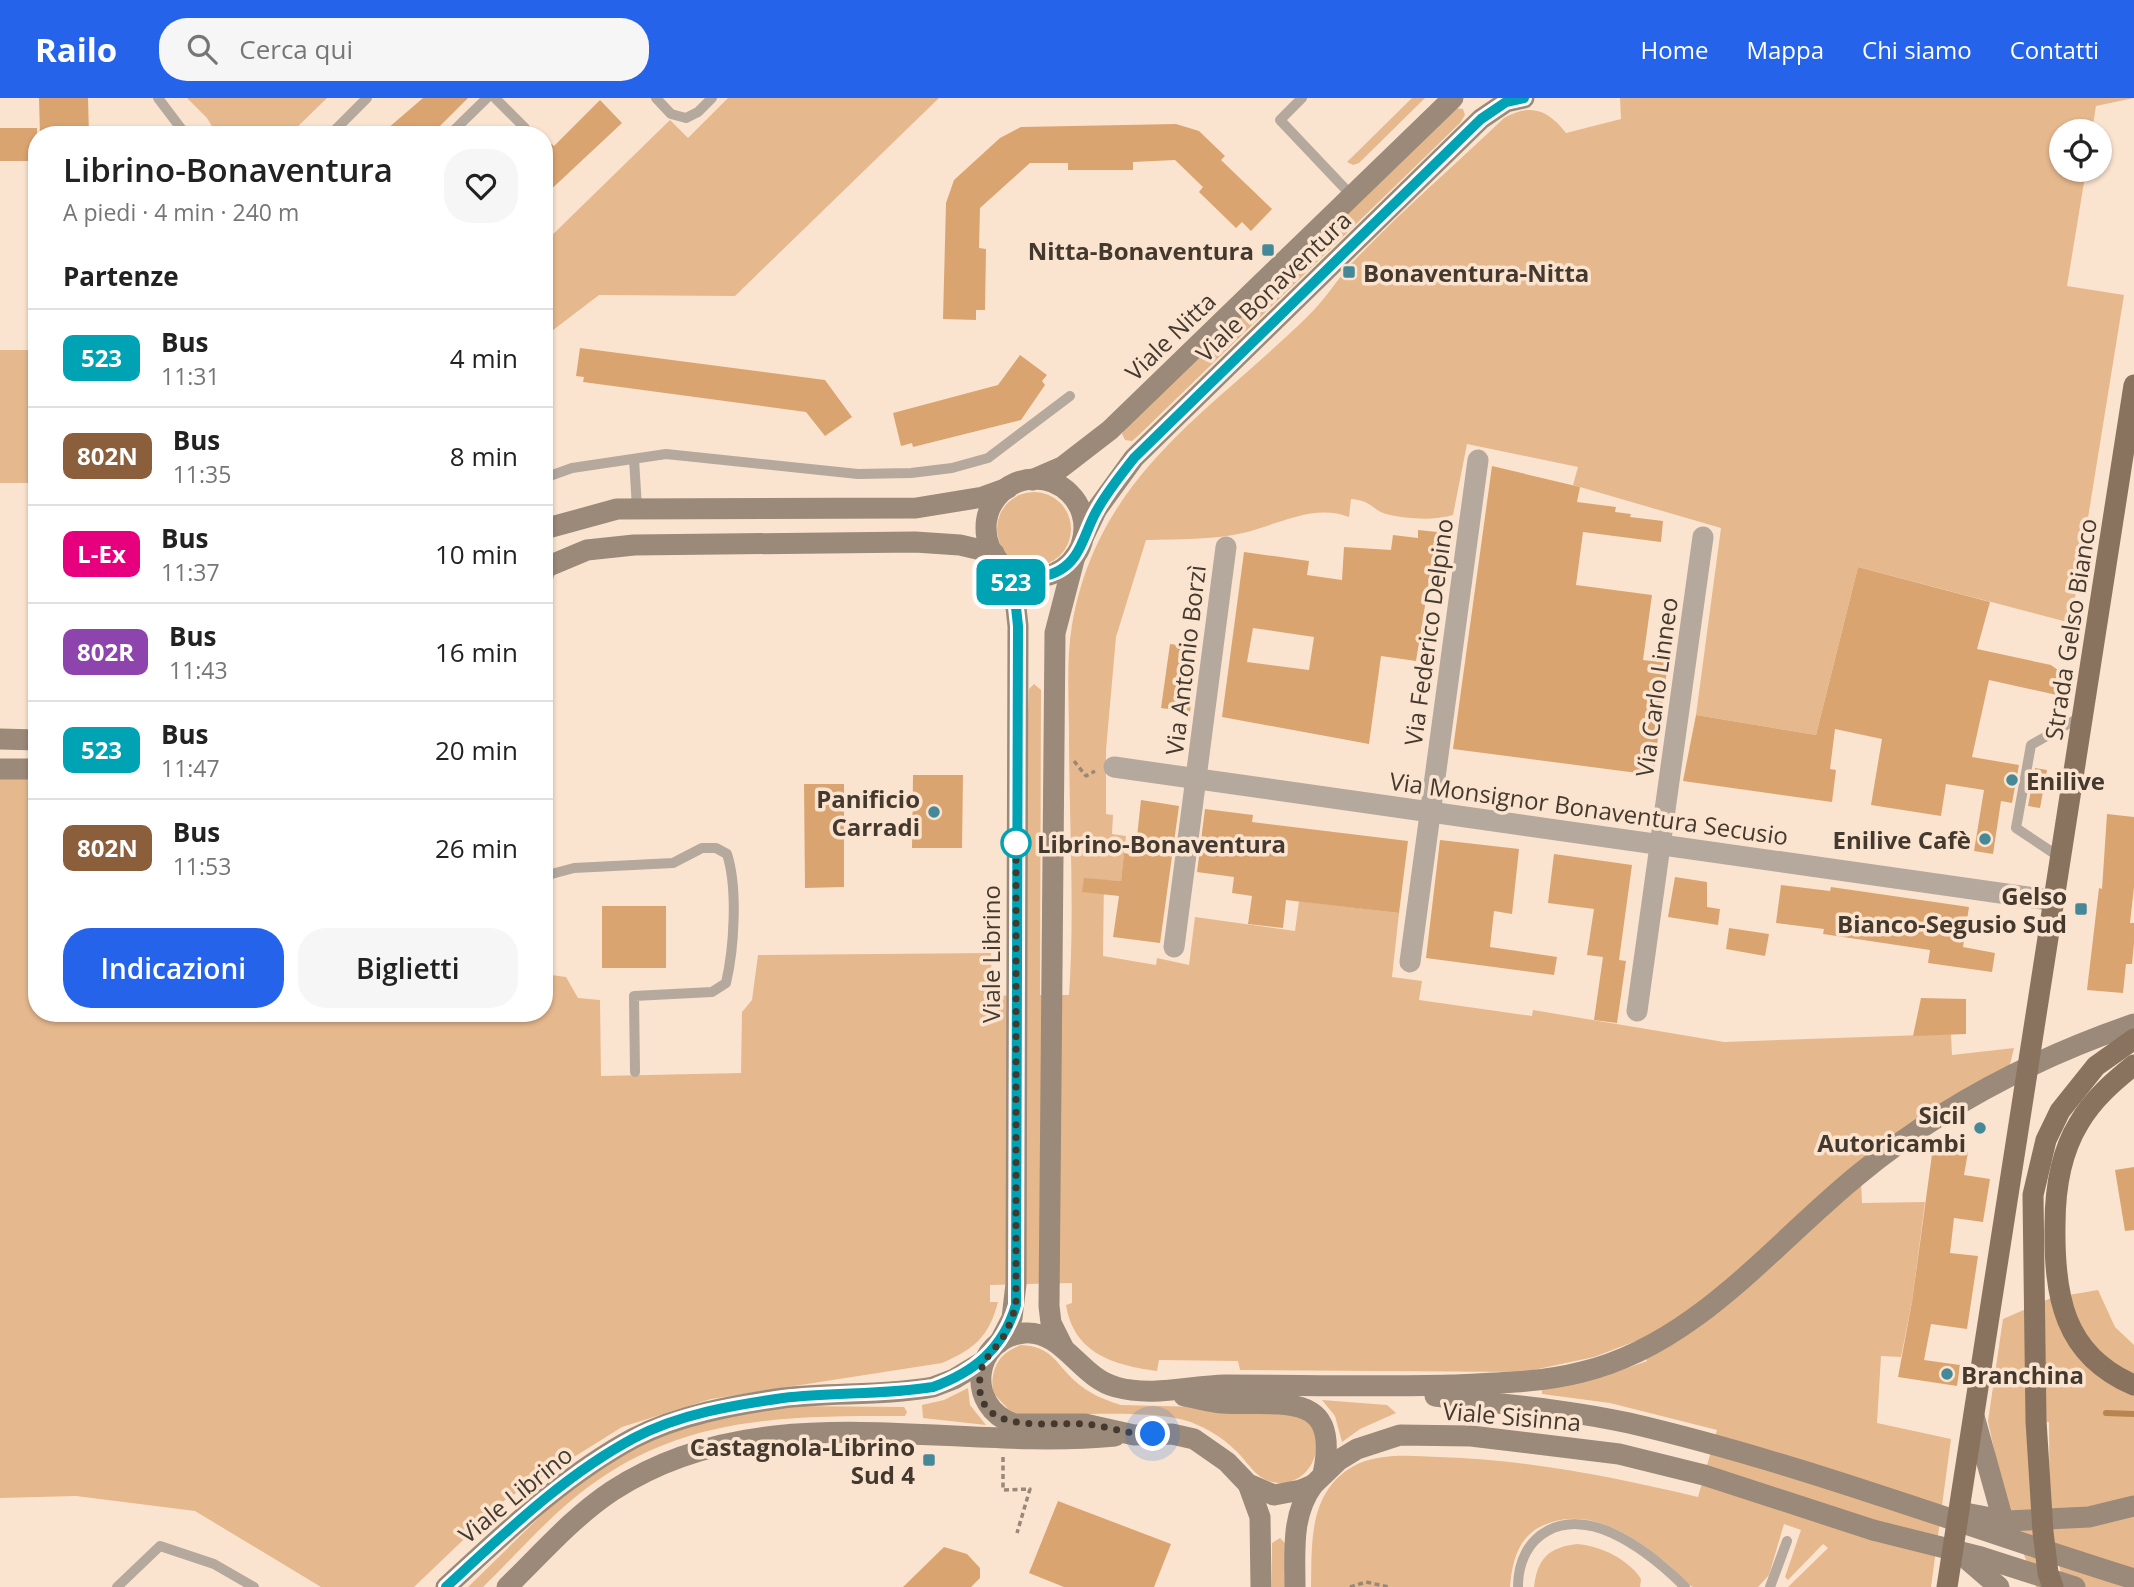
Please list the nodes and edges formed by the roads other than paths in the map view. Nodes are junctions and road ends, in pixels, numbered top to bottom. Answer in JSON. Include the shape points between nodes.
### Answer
{"nodes":[{"id":1,"x":158,"y":98,"type":"edge"},
{"id":2,"x":367,"y":98,"type":"edge"},
{"id":3,"x":487,"y":98,"type":"edge"},
{"id":4,"x":495,"y":98,"type":"edge"},
{"id":5,"x":656,"y":98,"type":"edge"},
{"id":6,"x":712,"y":98,"type":"edge"},
{"id":7,"x":1302,"y":98,"type":"edge"},
{"id":8,"x":1453,"y":98,"type":"edge"},
{"id":9,"x":1524,"y":98,"type":"edge"},
{"id":10,"x":179,"y":126,"type":"edge"},
{"id":11,"x":339,"y":126,"type":"edge"},
{"id":12,"x":458,"y":126,"type":"edge"},
{"id":13,"x":523,"y":126,"type":"edge"},
{"id":14,"x":1352,"y":196,"type":"junction"},
{"id":15,"x":2134,"y":385,"type":"edge"},
{"id":16,"x":1070,"y":396,"type":"dead end"},
{"id":17,"x":634,"y":458,"type":"junction"},
{"id":18,"x":1478,"y":460,"type":"dead end"},
{"id":19,"x":553,"y":475,"type":"edge"},
{"id":20,"x":1032,"y":480,"type":"junction"},
{"id":21,"x":1008,"y":488,"type":"junction"},
{"id":22,"x":637,"y":508,"type":"junction"},
{"id":23,"x":553,"y":526,"type":"edge"},
{"id":24,"x":1703,"y":537,"type":"dead end"},
{"id":25,"x":1079,"y":547,"type":"junction"},
{"id":26,"x":1226,"y":547,"type":"dead end"},
{"id":27,"x":998,"y":559,"type":"junction"},
{"id":28,"x":553,"y":564,"type":"edge"},
{"id":29,"x":2083,"y":715,"type":"junction"},
{"id":30,"x":0,"y":739,"type":"edge"},
{"id":31,"x":28,"y":740,"type":"edge"},
{"id":32,"x":1114,"y":767,"type":"dead end"},
{"id":33,"x":0,"y":769,"type":"edge"},
{"id":34,"x":28,"y":769,"type":"edge"},
{"id":35,"x":1197,"y":779,"type":"junction"},
{"id":36,"x":1429,"y":812,"type":"junction"},
{"id":37,"x":1660,"y":845,"type":"junction"},
{"id":38,"x":2061,"y":859,"type":"junction"},
{"id":39,"x":553,"y":874,"type":"edge"},
{"id":40,"x":2056,"y":901,"type":"junction"},
{"id":41,"x":1174,"y":947,"type":"dead end"},
{"id":42,"x":1410,"y":962,"type":"dead end"},
{"id":43,"x":1637,"y":1011,"type":"dead end"},
{"id":44,"x":2134,"y":1024,"type":"edge"},
{"id":45,"x":2134,"y":1039,"type":"edge"},
{"id":46,"x":2134,"y":1065,"type":"edge"},
{"id":47,"x":635,"y":1072,"type":"dead end"},
{"id":48,"x":999,"y":1343,"type":"junction"},
{"id":49,"x":1063,"y":1347,"type":"junction"},
{"id":50,"x":984,"y":1361,"type":"junction"},
{"id":51,"x":2134,"y":1385,"type":"edge"},
{"id":52,"x":1363,"y":1388,"type":"junction"},
{"id":53,"x":1161,"y":1392,"type":"junction"},
{"id":54,"x":1974,"y":1416,"type":"junction"},
{"id":55,"x":1135,"y":1435,"type":"junction"},
{"id":56,"x":1318,"y":1479,"type":"junction"},
{"id":57,"x":1248,"y":1484,"type":"junction"},
{"id":58,"x":1886,"y":1497,"type":"junction"},
{"id":59,"x":2134,"y":1506,"type":"edge"},
{"id":60,"x":1873,"y":1530,"type":"junction"},
{"id":61,"x":1954,"y":1539,"type":"junction"},
{"id":62,"x":1787,"y":1541,"type":"dead end"},
{"id":63,"x":2015,"y":1563,"type":"junction"},
{"id":64,"x":2134,"y":1579,"type":"edge"},
{"id":65,"x":117,"y":1587,"type":"edge"},
{"id":66,"x":254,"y":1587,"type":"edge"},
{"id":67,"x":446,"y":1587,"type":"edge"},
{"id":68,"x":507,"y":1587,"type":"edge"},
{"id":69,"x":1261,"y":1587,"type":"edge"},
{"id":70,"x":1295,"y":1587,"type":"edge"},
{"id":71,"x":1518,"y":1587,"type":"edge"},
{"id":72,"x":1685,"y":1587,"type":"edge"},
{"id":73,"x":1770,"y":1587,"type":"edge"},
{"id":74,"x":1947,"y":1587,"type":"edge"},
{"id":75,"x":1991,"y":1587,"type":"edge"},
{"id":76,"x":1999,"y":1587,"type":"edge"},
{"id":77,"x":2025,"y":1587,"type":"edge"},
{"id":78,"x":2053,"y":1587,"type":"edge"},
{"id":79,"x":2075,"y":1587,"type":"edge"}],
"edges":[{"from":1,"to":10,"type":"lane"},
{"from":2,"to":11,"type":"lane"},
{"from":3,"to":12,"type":"lane"},
{"from":4,"to":13,"type":"lane"},
{"from":5,"to":6,"type":"lane","via":[[671,114],[686,118]]},
{"from":7,"to":14,"type":"lane","via":[[1280,120]]},
{"from":8,"to":14,"type":"main road","name":"Viale Nitta"},
{"from":9,"to":25,"type":"main road","name":"Viale Bonaventura","via":[[1506,102],[1481,119],[1134,458],[1097,509]]},
{"from":14,"to":20,"type":"main road","name":"Viale Nitta","via":[[1110,430],[1062,467]]},
{"from":15,"to":29,"type":"main road","name":"Strada Gelso Bianco"},
{"from":16,"to":17,"type":"lane","via":[[988,458],[952,468],[858,474],[705,456]]},
{"from":17,"to":19,"type":"lane"},
{"from":17,"to":22,"type":"lane"},
{"from":18,"to":36,"type":"street","name":"Via Federico Delpino"},
{"from":20,"to":21,"type":"main road"},
{"from":20,"to":25,"type":"main road","via":[[1051,482],[1072,496],[1083,519]]},
{"from":21,"to":22,"type":"main road","via":[[916,508]]},
{"from":21,"to":27,"type":"main road","via":[[995,501],[988,518],[987,536]]},
{"from":22,"to":23,"type":"main road"},
{"from":24,"to":37,"type":"street","name":"Via Carlo Linneo"},
{"from":25,"to":27,"type":"main road","via":[[1062,569],[1044,576],[1019,574]]},
{"from":25,"to":49,"type":"main road","name":"Viale Bonaventura","via":[[1055,633],[1049,1284],[1051,1323]]},
{"from":26,"to":35,"type":"street","name":"Via Antonio Borzì"},
{"from":27,"to":28,"type":"main road","via":[[960,545],[915,542],[634,545],[587,550]]},
{"from":27,"to":48,"type":"main road","name":"Viale Librino","via":[[1014,589],[1018,626],[1016,1305]]},
{"from":29,"to":38,"type":"main road","name":"Strada Gelso Bianco"},
{"from":29,"to":38,"type":"lane","via":[[2031,745],[2016,828]]},
{"from":30,"to":31,"type":"main road"},
{"from":32,"to":35,"type":"street","name":"Via Monsignor Bonaventura Secusio"},
{"from":33,"to":34,"type":"main road"},
{"from":35,"to":36,"type":"street","name":"Via Monsignor Bonaventura Secusio"},
{"from":35,"to":41,"type":"street","name":"Via Antonio Borzì"},
{"from":36,"to":37,"type":"street","name":"Via Monsignor Bonaventura Secusio"},
{"from":36,"to":42,"type":"street","name":"Via Federico Delpino"},
{"from":37,"to":40,"type":"street","name":"Via Monsignor Bonaventura Secusio"},
{"from":37,"to":43,"type":"street","name":"Via Carlo Linneo"},
{"from":38,"to":40,"type":"main road","name":"Strada Gelso Bianco"},
{"from":39,"to":47,"type":"lane","via":[[574,868],[673,863],[702,848],[727,854],[733,889],[726,984],[712,992],[634,996]]},
{"from":40,"to":54,"type":"main road","name":"Strada Gelso Bianco"},
{"from":44,"to":52,"type":"main road","via":[[2002,1080],[1954,1107],[1859,1174],[1731,1289],[1682,1327],[1641,1350],[1606,1365],[1556,1377]]},
{"from":45,"to":78,"type":"main road","via":[[2076,1087],[2046,1140],[2033,1195],[2036,1421],[2043,1532]]},
{"from":46,"to":51,"type":"main road","via":[[2094,1102],[2065,1152],[2055,1198],[2055,1251],[2062,1310],[2074,1334],[2105,1369]]},
{"from":48,"to":49,"type":"main road","via":[[1035,1333]]},
{"from":48,"to":50,"type":"main road","name":"Viale Librino"},
{"from":49,"to":53,"type":"main road","via":[[1089,1375],[1106,1384]]},
{"from":50,"to":55,"type":"main road","via":[[982,1394],[1005,1421],[1086,1424]]},
{"from":50,"to":67,"type":"main road","name":"Viale Librino","via":[[933,1387],[742,1405],[636,1437],[559,1488]]},
{"from":52,"to":53,"type":"main road","via":[[1221,1385]]},
{"from":52,"to":58,"type":"main road","via":[[1627,1423]]},
{"from":53,"to":56,"type":"main road","via":[[1220,1403],[1306,1408],[1324,1429],[1328,1453]]},
{"from":54,"to":61,"type":"main road","name":"Strada Gelso Bianco"},
{"from":54,"to":63,"type":"main road"},
{"from":55,"to":57,"type":"main road","via":[[1172,1434],[1194,1439]]},
{"from":55,"to":68,"type":"main road","via":[[1007,1440],[913,1433],[781,1434],[736,1440],[672,1460],[612,1491]]},
{"from":56,"to":57,"type":"main road","via":[[1289,1494],[1274,1495]]},
{"from":56,"to":60,"type":"main road","name":"Viale Sisinna","via":[[1339,1460],[1377,1440],[1400,1435],[1522,1441],[1607,1452],[1704,1475]]},
{"from":56,"to":70,"type":"main road","name":"Viale Sisinna","via":[[1303,1499],[1295,1531]]},
{"from":57,"to":69,"type":"main road","via":[[1259,1517]]},
{"from":58,"to":59,"type":"main road","via":[[2007,1521],[2089,1517]]},
{"from":58,"to":64,"type":"main road"},
{"from":60,"to":75,"type":"main road"},
{"from":60,"to":79,"type":"main road"},
{"from":61,"to":63,"type":"main road","via":[[1989,1541]]},
{"from":61,"to":74,"type":"main road","name":"Strada Gelso Bianco"},
{"from":61,"to":76,"type":"main road","via":[[1960,1553]]},
{"from":62,"to":73,"type":"lane"},
{"from":63,"to":77,"type":"main road"},
{"from":65,"to":66,"type":"lane","via":[[160,1546],[214,1564]]},
{"from":71,"to":72,"type":"lane","via":[[1526,1549],[1545,1532],[1569,1525],[1613,1533]]}]}
